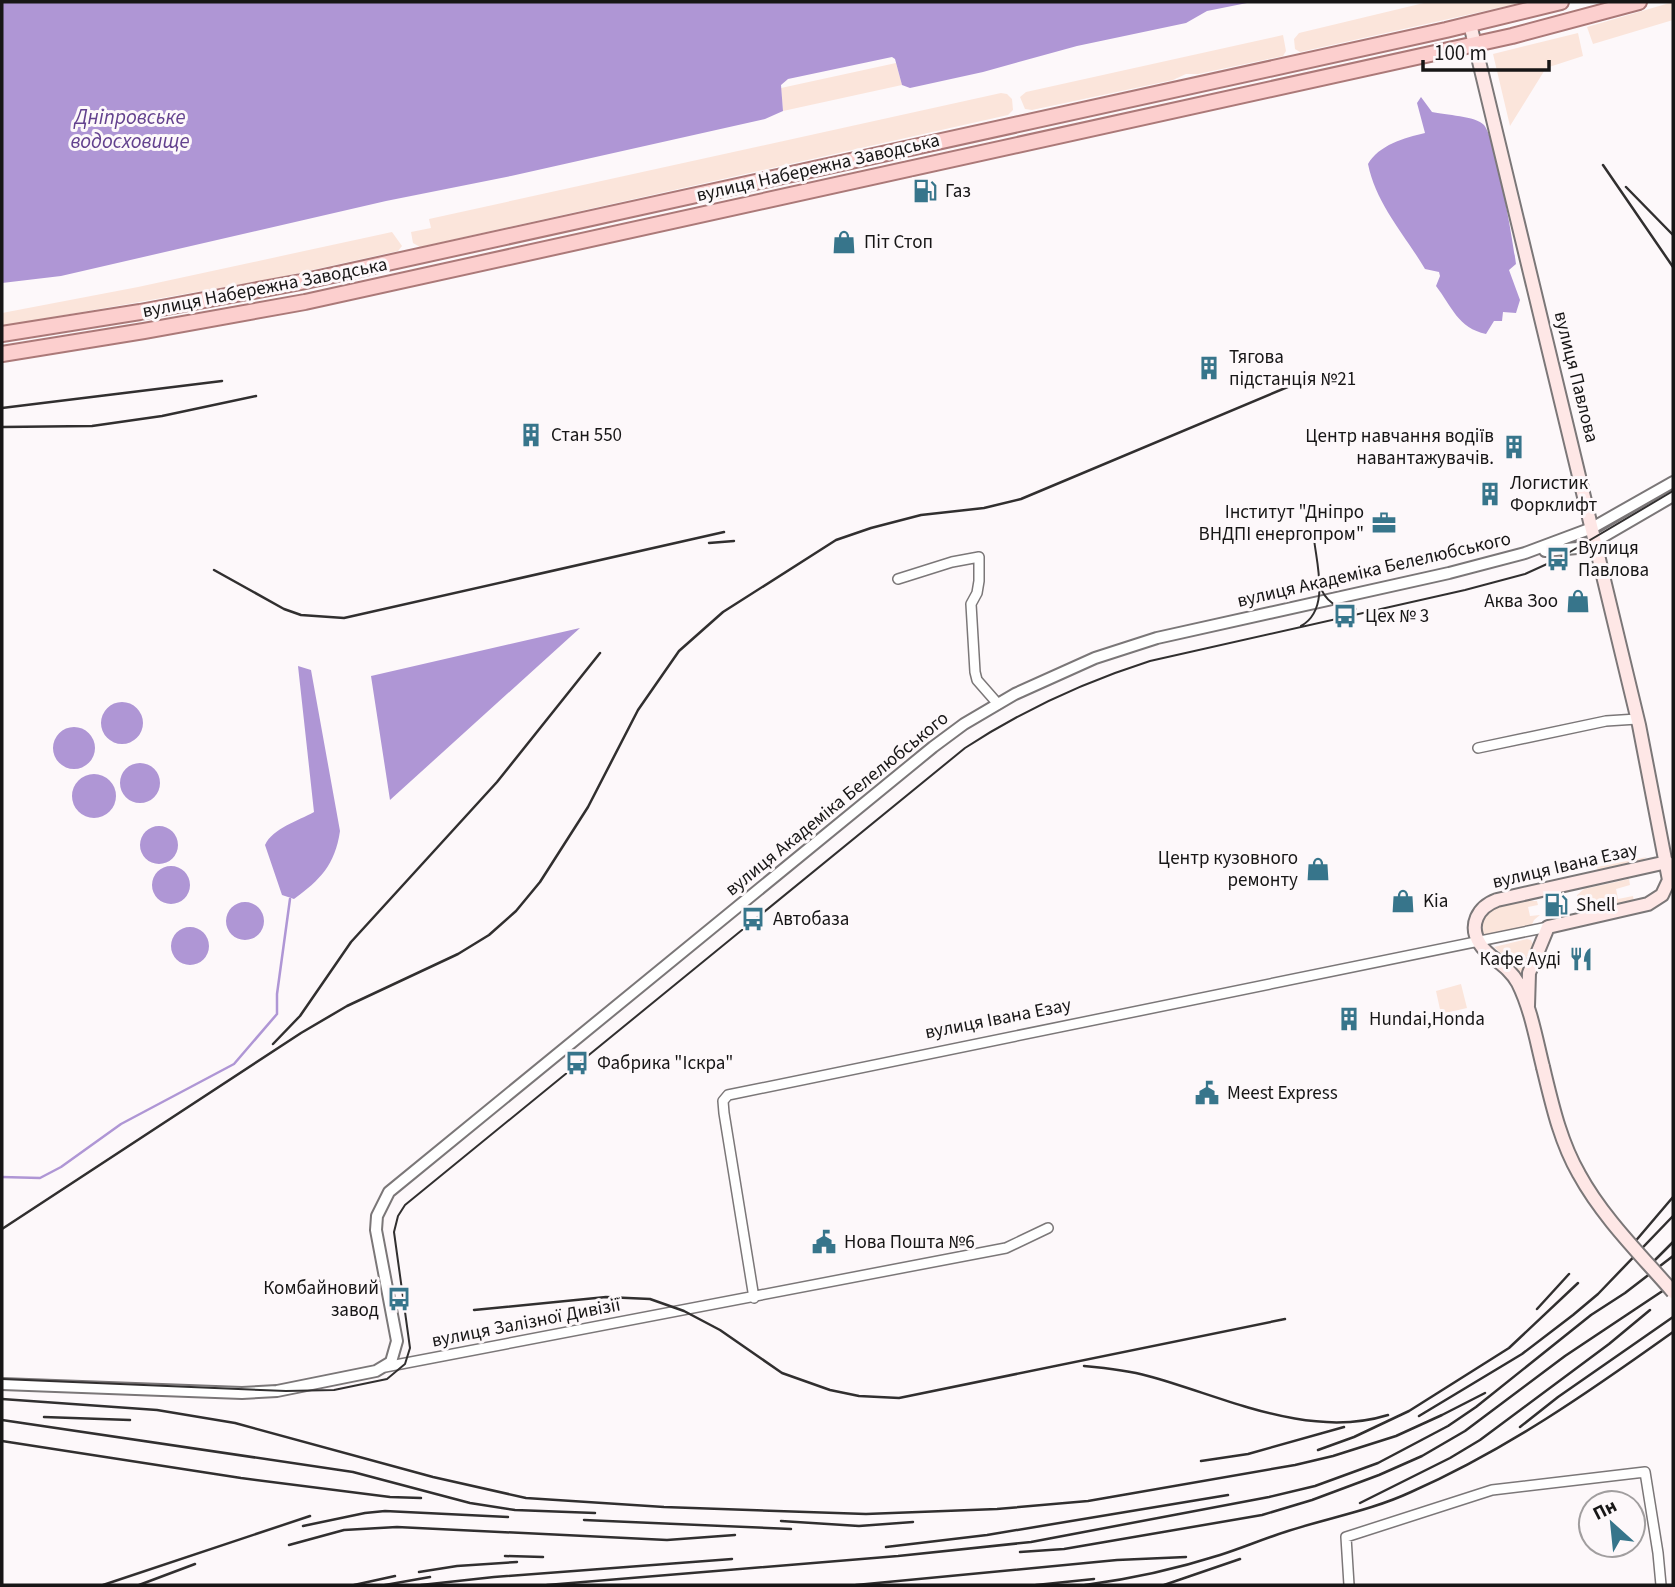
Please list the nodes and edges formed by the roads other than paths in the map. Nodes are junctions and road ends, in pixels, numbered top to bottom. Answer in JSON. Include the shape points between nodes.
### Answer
{"nodes":[{"id":1,"x":1561,"y":2,"type":"edge"},
{"id":2,"x":1639,"y":2,"type":"edge"},
{"id":3,"x":1470,"y":24,"type":"junction"},
{"id":4,"x":1475,"y":44,"type":"junction"},
{"id":5,"x":2,"y":334,"type":"edge"},
{"id":6,"x":2,"y":354,"type":"edge"},
{"id":7,"x":1673,"y":482,"type":"edge"},
{"id":8,"x":1673,"y":496,"type":"edge"},
{"id":9,"x":1592,"y":528,"type":"junction"},
{"id":10,"x":1594,"y":542,"type":"junction"},
{"id":11,"x":1525,"y":553,"type":"junction"},
{"id":12,"x":898,"y":579,"type":"dead end"},
{"id":13,"x":998,"y":704,"type":"junction"},
{"id":14,"x":1637,"y":719,"type":"junction"},
{"id":15,"x":1478,"y":748,"type":"dead end"},
{"id":16,"x":1667,"y":862,"type":"junction"},
{"id":17,"x":1548,"y":927,"type":"junction"},
{"id":18,"x":1479,"y":942,"type":"junction"},
{"id":19,"x":1528,"y":1006,"type":"junction"},
{"id":20,"x":1048,"y":1228,"type":"dead end"},
{"id":21,"x":1673,"y":1292,"type":"edge"},
{"id":22,"x":754,"y":1298,"type":"junction"},
{"id":23,"x":385,"y":1367,"type":"junction"},
{"id":24,"x":2,"y":1384,"type":"edge"},
{"id":25,"x":1349,"y":1585,"type":"edge"},
{"id":26,"x":1661,"y":1585,"type":"edge"}],
"edges":[{"from":1,"to":3,"type":"main road","name":"вулиця Набережна Заводська"},
{"from":2,"to":4,"type":"main road","name":"вулиця Набережна Заводська"},
{"from":3,"to":4,"type":"main road","name":"вулиця Павлова"},
{"from":3,"to":5,"type":"main road","name":"вулиця Набережна Заводська","via":[[301,282]]},
{"from":4,"to":6,"type":"main road","name":"вулиця Набережна Заводська","via":[[305,302]]},
{"from":4,"to":9,"type":"main road","name":"вулиця Павлова"},
{"from":7,"to":9,"type":"street","name":"вулиця Академіка Белелюбського"},
{"from":8,"to":10,"type":"street","name":"вулиця Академіка Белелюбського"},
{"from":9,"to":10,"type":"main road","name":"вулиця Павлова"},
{"from":9,"to":11,"type":"street","name":"вулиця Академіка Белелюбського"},
{"from":10,"to":11,"type":"street","name":"вулиця Академіка Белелюбського"},
{"from":10,"to":14,"type":"main road","name":"вулиця Павлова"},
{"from":11,"to":13,"type":"street","name":"вулиця Академіка Белелюбського","via":[[1131,645],[1059,673]]},
{"from":12,"to":13,"type":"street","via":[[979,556],[977,593],[971,604],[975,672]]},
{"from":13,"to":23,"type":"street","name":"вулиця Академіка Белелюбського","via":[[901,773],[389,1192],[377,1216],[376,1230],[396,1334],[394,1356]]},
{"from":14,"to":15,"type":"street","via":[[1606,721]]},
{"from":14,"to":16,"type":"main road","name":"вулиця Павлова"},
{"from":16,"to":17,"type":"main road","name":"вулиця Івана Езау","via":[[1667,888],[1656,900]]},
{"from":16,"to":18,"type":"main road","name":"вулиця Івана Езау","via":[[1488,904],[1476,917]]},
{"from":17,"to":18,"type":"street","name":"вулиця Івана Езау"},
{"from":17,"to":19,"type":"main road","via":[[1529,973]]},
{"from":18,"to":19,"type":"main road","via":[[1507,967]]},
{"from":18,"to":22,"type":"street","name":"вулиця Івана Езау","via":[[728,1095],[723,1113]]},
{"from":19,"to":21,"type":"main road","bridge":true,"via":[[1563,1140],[1582,1181]]},
{"from":20,"to":22,"type":"street","name":"вулиця Залізної Дивізії","via":[[1006,1248]]},
{"from":22,"to":23,"type":"street","name":"вулиця Залізної Дивізії"},
{"from":23,"to":24,"type":"street","name":"вулиця Залізної Дивізії","via":[[277,1391],[242,1393]]},
{"from":25,"to":26,"type":"street","via":[[1346,1537],[1492,1490],[1645,1472]]}]}
